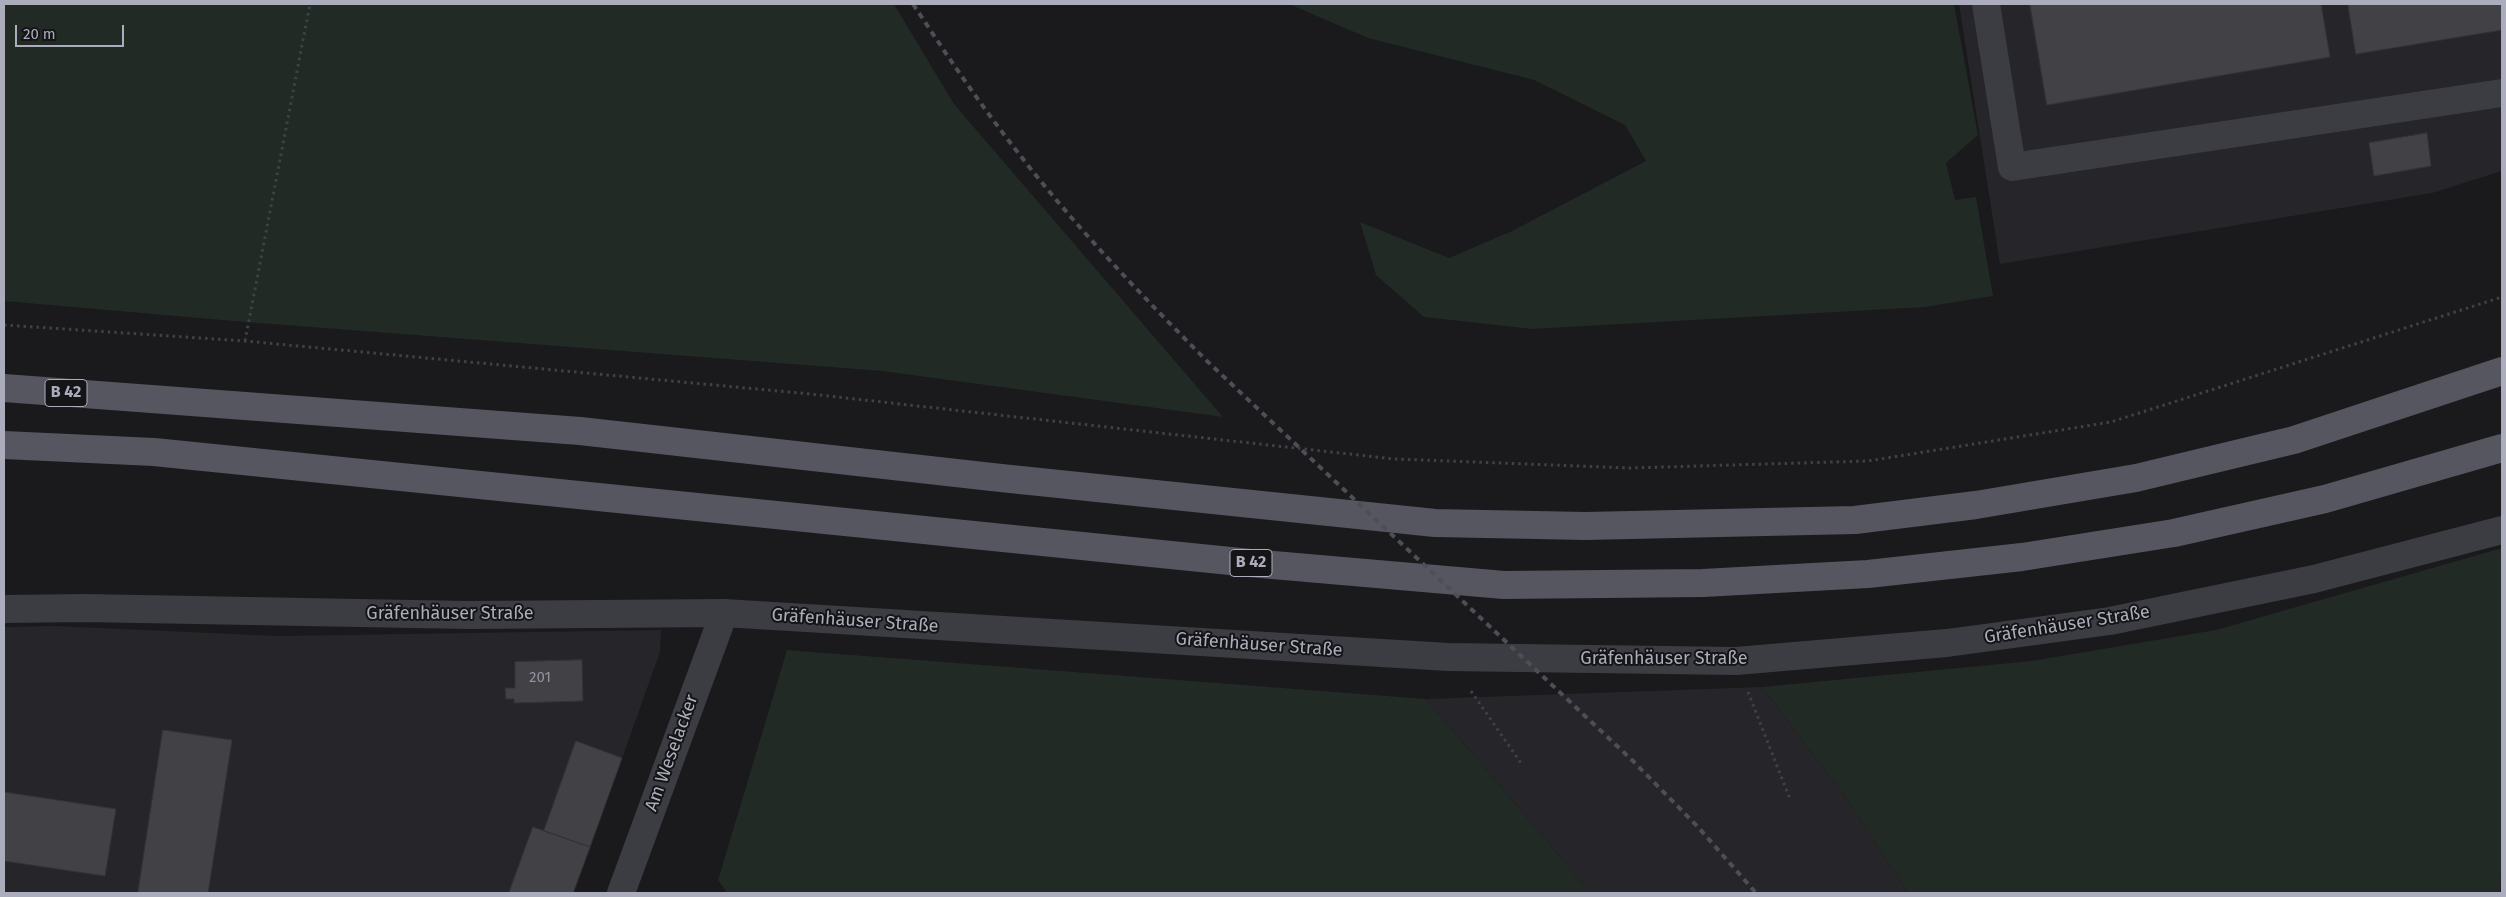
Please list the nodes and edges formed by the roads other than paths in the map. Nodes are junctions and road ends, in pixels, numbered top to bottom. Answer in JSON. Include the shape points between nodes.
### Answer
{"nodes":[{"id":1,"x":1986,"y":4,"type":"edge"},
{"id":2,"x":2502,"y":93,"type":"edge"},
{"id":3,"x":2502,"y":371,"type":"edge"},
{"id":4,"x":4,"y":388,"type":"edge"},
{"id":5,"x":4,"y":444,"type":"edge"},
{"id":6,"x":2502,"y":448,"type":"edge"},
{"id":7,"x":2502,"y":530,"type":"edge"},
{"id":8,"x":4,"y":609,"type":"edge"},
{"id":9,"x":724,"y":613,"type":"junction"},
{"id":10,"x":621,"y":893,"type":"edge"}],
"edges":[{"from":1,"to":2,"type":"street","via":[[2012,167]]},
{"from":3,"to":4,"type":"main road","number":"B 42","via":[[2294,440],[2136,478],[1976,505],[1855,520],[1586,526],[1435,523],[580,431]]},
{"from":5,"to":6,"type":"main road","number":"B 42","via":[[154,452],[1250,563],[1504,585],[1752,581],[1868,574],[2022,558],[2174,533],[2325,499]]},
{"from":7,"to":9,"type":"street","name":"Gräfenhäuser Straße","via":[[2314,579],[2110,621],[1947,643],[1736,661],[1448,657]]},
{"from":8,"to":9,"type":"street","name":"Gräfenhäuser Straße","via":[[469,615]]},
{"from":9,"to":10,"type":"street","name":"Am Weselacker"}]}
